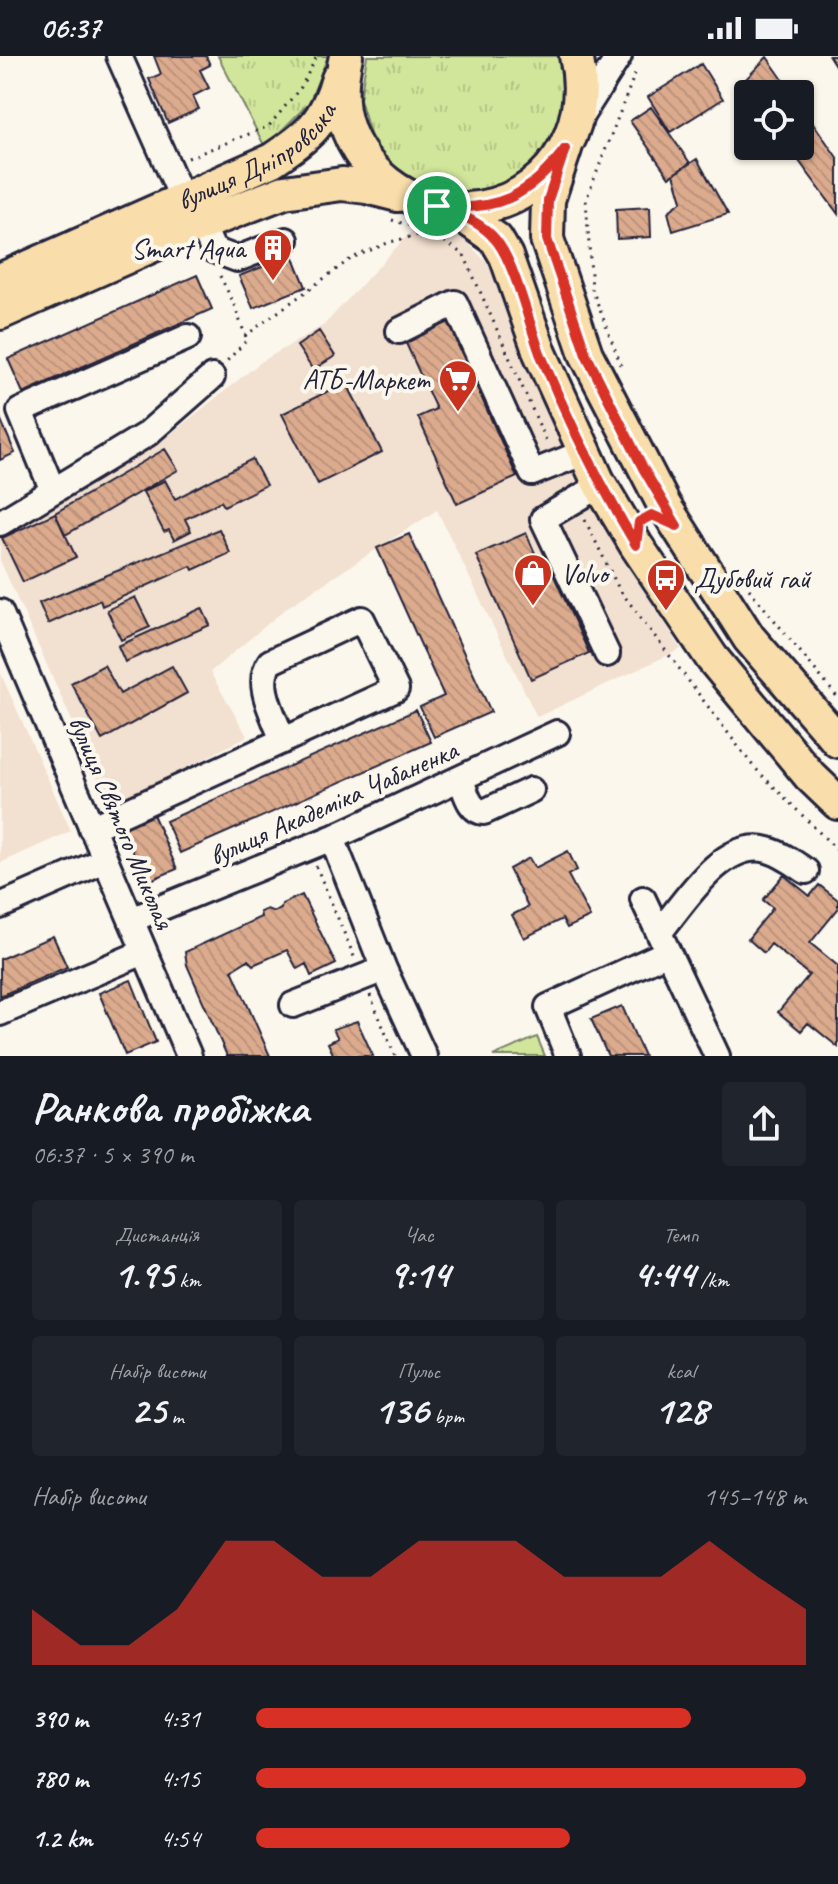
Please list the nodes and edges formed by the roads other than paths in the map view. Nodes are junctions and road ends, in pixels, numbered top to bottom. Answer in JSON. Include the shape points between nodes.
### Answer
{"nodes":[{"id":1,"x":119,"y":56,"type":"edge"},
{"id":2,"x":346,"y":56,"type":"edge"},
{"id":3,"x":576,"y":56,"type":"edge"},
{"id":4,"x":628,"y":63,"type":"edge"},
{"id":5,"x":570,"y":137,"type":"junction"},
{"id":6,"x":424,"y":202,"type":"junction"},
{"id":7,"x":193,"y":216,"type":"junction"},
{"id":8,"x":286,"y":240,"type":"dead end"},
{"id":9,"x":0,"y":280,"type":"edge"},
{"id":10,"x":0,"y":313,"type":"edge"},
{"id":11,"x":399,"y":331,"type":"dead end"},
{"id":12,"x":188,"y":337,"type":"dead end"},
{"id":13,"x":212,"y":377,"type":"road end"},
{"id":14,"x":585,"y":452,"type":"junction"},
{"id":15,"x":643,"y":468,"type":"junction"},
{"id":16,"x":599,"y":483,"type":"junction"},
{"id":17,"x":53,"y":491,"type":"junction"},
{"id":18,"x":0,"y":523,"type":"edge"},
{"id":19,"x":677,"y":526,"type":"junction"},
{"id":20,"x":636,"y":545,"type":"junction"},
{"id":21,"x":0,"y":612,"type":"edge"},
{"id":22,"x":607,"y":654,"type":"dead end"},
{"id":23,"x":557,"y":733,"type":"dead end"},
{"id":24,"x":283,"y":741,"type":"junction"},
{"id":25,"x":838,"y":741,"type":"edge"},
{"id":26,"x":461,"y":780,"type":"junction"},
{"id":27,"x":531,"y":790,"type":"dead end"},
{"id":28,"x":838,"y":803,"type":"edge"},
{"id":29,"x":91,"y":828,"type":"junction"},
{"id":30,"x":332,"y":838,"type":"junction"},
{"id":31,"x":105,"y":860,"type":"junction"},
{"id":32,"x":806,"y":871,"type":"dead end"},
{"id":33,"x":643,"y":899,"type":"dead end"},
{"id":34,"x":0,"y":906,"type":"edge"},
{"id":35,"x":131,"y":920,"type":"junction"},
{"id":36,"x":663,"y":942,"type":"junction"},
{"id":37,"x":144,"y":952,"type":"junction"},
{"id":38,"x":374,"y":974,"type":"junction"},
{"id":39,"x":293,"y":1005,"type":"dead end"},
{"id":40,"x":0,"y":1013,"type":"edge"},
{"id":41,"x":189,"y":1056,"type":"edge"},
{"id":42,"x":424,"y":1056,"type":"edge"},
{"id":43,"x":568,"y":1056,"type":"edge"},
{"id":44,"x":717,"y":1056,"type":"edge"}],
"edges":[{"from":1,"to":7,"type":"street"},
{"from":2,"to":6,"type":"main road","via":[[343,112],[352,138],[385,182]]},
{"from":2,"to":7,"type":"main road","name":"вулиця Дніпровська","via":[[324,116],[310,133]]},
{"from":3,"to":5,"type":"main road","via":[[581,99]]},
{"from":4,"to":5,"type":"street"},
{"from":5,"to":6,"type":"main road","via":[[547,173],[523,192],[467,209]]},
{"from":5,"to":15,"type":"main road","via":[[548,200],[547,239],[586,354]]},
{"from":6,"to":7,"type":"main road","name":"вулиця Дніпровська","via":[[342,184],[284,192]]},
{"from":6,"to":14,"type":"main road","via":[[466,218],[496,239]]},
{"from":7,"to":8,"type":"street","via":[[213,250],[237,259]]},
{"from":7,"to":9,"type":"main road","name":"вулиця Дніпровська"},
{"from":7,"to":10,"type":"main road","name":"вулиця Дніпровська"},
{"from":11,"to":14,"type":"street","via":[[455,303],[532,473]]},
{"from":12,"to":17,"type":"street","via":[[20,411]]},
{"from":13,"to":17,"type":"street","via":[[147,434]]},
{"from":14,"to":16,"type":"main road"},
{"from":15,"to":16,"type":"main road","via":[[637,491],[622,497]]},
{"from":15,"to":19,"type":"main road"},
{"from":16,"to":20,"type":"main road"},
{"from":16,"to":22,"type":"street","via":[[543,519]]},
{"from":17,"to":18,"type":"street"},
{"from":19,"to":20,"type":"main road","via":[[652,515],[639,522]]},
{"from":19,"to":25,"type":"main road","via":[[749,638]]},
{"from":20,"to":28,"type":"main road","via":[[712,658]]},
{"from":21,"to":29,"type":"street","name":"вулиця Святого Миколая"},
{"from":23,"to":26,"type":"street","name":"вулиця Академіка Чабаненка"},
{"from":24,"to":24,"type":"street","via":[[396,689],[362,619],[270,662],[263,672]]},
{"from":24,"to":29,"type":"street"},
{"from":26,"to":27,"type":"street","via":[[477,812]]},
{"from":26,"to":30,"type":"street","name":"вулиця Академіка Чабаненка"},
{"from":29,"to":31,"type":"street","name":"вулиця Святого Миколая"},
{"from":30,"to":35,"type":"street","name":"вулиця Академіка Чабаненка"},
{"from":30,"to":38,"type":"street"},
{"from":31,"to":34,"type":"street"},
{"from":31,"to":35,"type":"street","name":"вулиця Святого Миколая"},
{"from":32,"to":36,"type":"street","via":[[766,849],[734,852],[702,880]]},
{"from":33,"to":36,"type":"street"},
{"from":35,"to":37,"type":"street","name":"вулиця Святого Миколая"},
{"from":36,"to":43,"type":"street","via":[[548,1007]]},
{"from":36,"to":44,"type":"street"},
{"from":37,"to":40,"type":"street"},
{"from":37,"to":41,"type":"street","name":"вулиця Святого Миколая"},
{"from":38,"to":39,"type":"street"},
{"from":38,"to":42,"type":"street"}]}
